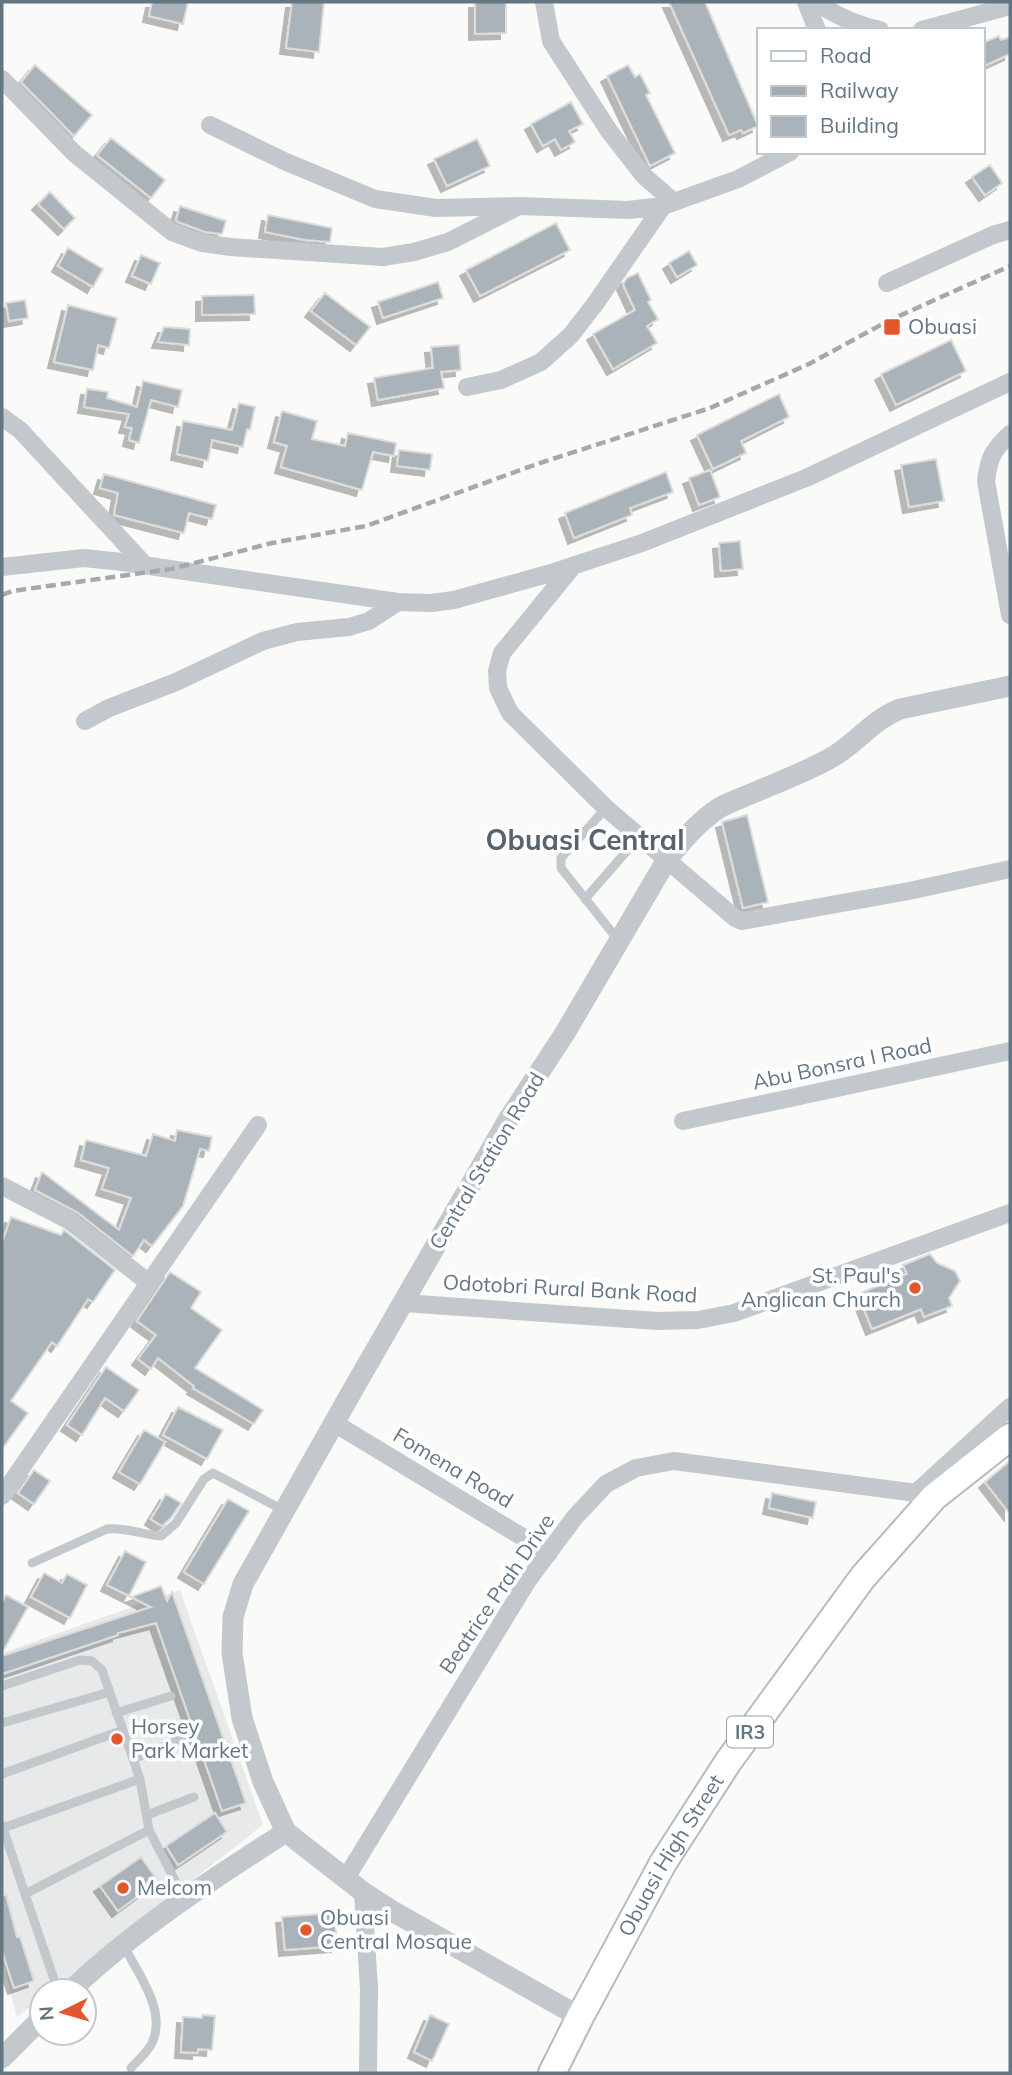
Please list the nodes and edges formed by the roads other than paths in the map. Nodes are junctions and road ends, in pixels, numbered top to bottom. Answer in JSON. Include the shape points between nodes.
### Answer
{"nodes":[{"id":1,"x":544,"y":2,"type":"edge"},
{"id":2,"x":806,"y":2,"type":"edge"},
{"id":3,"x":816,"y":2,"type":"edge"},
{"id":4,"x":1010,"y":6,"type":"edge"},
{"id":5,"x":816,"y":28,"type":"edge"},
{"id":6,"x":872,"y":28,"type":"edge"},
{"id":7,"x":929,"y":28,"type":"edge"},
{"id":8,"x":2,"y":79,"type":"edge"},
{"id":9,"x":210,"y":125,"type":"dead end"},
{"id":10,"x":786,"y":154,"type":"edge"},
{"id":11,"x":668,"y":204,"type":"junction"},
{"id":12,"x":520,"y":206,"type":"junction"},
{"id":13,"x":1010,"y":230,"type":"edge"},
{"id":14,"x":887,"y":283,"type":"dead end"},
{"id":15,"x":1010,"y":383,"type":"edge"},
{"id":16,"x":467,"y":387,"type":"dead end"},
{"id":17,"x":2,"y":417,"type":"edge"},
{"id":18,"x":1010,"y":434,"type":"edge"},
{"id":19,"x":145,"y":565,"type":"junction"},
{"id":20,"x":573,"y":566,"type":"junction"},
{"id":21,"x":2,"y":567,"type":"edge"},
{"id":22,"x":398,"y":602,"type":"junction"},
{"id":23,"x":1010,"y":615,"type":"edge"},
{"id":24,"x":1010,"y":686,"type":"edge"},
{"id":25,"x":85,"y":721,"type":"dead end"},
{"id":26,"x":606,"y":808,"type":"junction"},
{"id":27,"x":639,"y":837,"type":"junction"},
{"id":28,"x":666,"y":861,"type":"junction"},
{"id":29,"x":1010,"y":869,"type":"edge"},
{"id":30,"x":585,"y":899,"type":"junction"},
{"id":31,"x":619,"y":941,"type":"junction"},
{"id":32,"x":1010,"y":1051,"type":"edge"},
{"id":33,"x":683,"y":1121,"type":"dead end"},
{"id":34,"x":258,"y":1125,"type":"dead end"},
{"id":35,"x":2,"y":1186,"type":"edge"},
{"id":36,"x":1010,"y":1213,"type":"edge"},
{"id":37,"x":149,"y":1283,"type":"junction"},
{"id":38,"x":404,"y":1303,"type":"junction"},
{"id":39,"x":1010,"y":1407,"type":"edge"},
{"id":40,"x":334,"y":1423,"type":"junction"},
{"id":41,"x":1010,"y":1437,"type":"edge"},
{"id":42,"x":925,"y":1495,"type":"junction"},
{"id":43,"x":2,"y":1496,"type":"edge"},
{"id":44,"x":285,"y":1511,"type":"junction"},
{"id":45,"x":549,"y":1553,"type":"junction"},
{"id":46,"x":32,"y":1563,"type":"dead end"},
{"id":47,"x":2,"y":1686,"type":"edge"},
{"id":48,"x":110,"y":1692,"type":"junction"},
{"id":49,"x":171,"y":1696,"type":"dead end"},
{"id":50,"x":116,"y":1713,"type":"junction"},
{"id":51,"x":2,"y":1723,"type":"edge"},
{"id":52,"x":123,"y":1730,"type":"junction"},
{"id":53,"x":187,"y":1737,"type":"dead end"},
{"id":54,"x":133,"y":1759,"type":"junction"},
{"id":55,"x":2,"y":1774,"type":"edge"},
{"id":56,"x":140,"y":1779,"type":"junction"},
{"id":57,"x":194,"y":1797,"type":"dead end"},
{"id":58,"x":147,"y":1815,"type":"junction"},
{"id":59,"x":2,"y":1827,"type":"edge"},
{"id":60,"x":149,"y":1830,"type":"junction"},
{"id":61,"x":286,"y":1832,"type":"junction"},
{"id":62,"x":346,"y":1878,"type":"junction"},
{"id":63,"x":363,"y":1892,"type":"junction"},
{"id":64,"x":25,"y":1894,"type":"junction"},
{"id":65,"x":184,"y":1898,"type":"junction"},
{"id":66,"x":124,"y":1946,"type":"junction"},
{"id":67,"x":53,"y":1977,"type":"edge"},
{"id":68,"x":85,"y":1977,"type":"edge"},
{"id":69,"x":580,"y":2017,"type":"junction"},
{"id":70,"x":28,"y":2032,"type":"edge"},
{"id":71,"x":2,"y":2058,"type":"edge"},
{"id":72,"x":131,"y":2068,"type":"dead end"},
{"id":73,"x":368,"y":2073,"type":"edge"},
{"id":74,"x":552,"y":2073,"type":"edge"}],
"edges":[{"from":1,"to":11,"type":"street","via":[[551,41],[609,131]]},
{"from":2,"to":5,"type":"street"},
{"from":3,"to":6,"type":"street","via":[[829,12]]},
{"from":4,"to":7,"type":"street"},
{"from":8,"to":12,"type":"street","via":[[74,153],[172,232],[202,243],[383,257],[448,242]]},
{"from":9,"to":12,"type":"street","via":[[375,199],[436,208]]},
{"from":10,"to":11,"type":"street","via":[[738,179]]},
{"from":11,"to":12,"type":"street","via":[[628,210]]},
{"from":11,"to":16,"type":"street","via":[[571,335],[541,362],[501,380]]},
{"from":13,"to":14,"type":"street"},
{"from":15,"to":20,"type":"street","via":[[806,478]]},
{"from":17,"to":19,"type":"street","via":[[20,430]]},
{"from":18,"to":23,"type":"street","via":[[994,450],[986,481]]},
{"from":19,"to":21,"type":"street","via":[[84,558]]},
{"from":19,"to":22,"type":"street"},
{"from":20,"to":22,"type":"street","via":[[454,600]]},
{"from":20,"to":26,"type":"street","via":[[502,653],[498,688],[510,713]]},
{"from":22,"to":25,"type":"street","via":[[359,624],[263,641]]},
{"from":24,"to":28,"type":"street","name":"Central Station Road","via":[[886,714],[827,760],[721,807],[684,838]]},
{"from":26,"to":27,"type":"street"},
{"from":26,"to":30,"type":"lane","via":[[561,858],[561,868]]},
{"from":27,"to":28,"type":"street"},
{"from":27,"to":30,"type":"lane"},
{"from":28,"to":29,"type":"street","via":[[742,921]]},
{"from":28,"to":31,"type":"street","name":"Central Station Road"},
{"from":30,"to":31,"type":"lane"},
{"from":31,"to":38,"type":"street","name":"Central Station Road","via":[[508,1120]]},
{"from":32,"to":33,"type":"street","name":"Abu Bonsra I Road"},
{"from":34,"to":37,"type":"street"},
{"from":35,"to":37,"type":"street","via":[[70,1221]]},
{"from":36,"to":38,"type":"street","name":"Odotobri Rural Bank Road","via":[[734,1313],[698,1320]]},
{"from":37,"to":43,"type":"street"},
{"from":38,"to":40,"type":"street","name":"Central Station Road"},
{"from":39,"to":42,"type":"street"},
{"from":40,"to":44,"type":"street","name":"Central Station Road"},
{"from":40,"to":45,"type":"street","name":"Fomena Road"},
{"from":41,"to":42,"type":"main road","name":"Obuasi High Street","number":"IR3"},
{"from":42,"to":45,"type":"street","name":"Beatrice Prah Drive","via":[[674,1461],[636,1468],[606,1484]]},
{"from":42,"to":69,"type":"main road","name":"Obuasi High Street","number":"IR3","via":[[728,1762],[663,1863]]},
{"from":44,"to":46,"type":"lane","via":[[214,1474],[204,1479],[176,1523],[161,1536],[107,1529]]},
{"from":44,"to":61,"type":"street","name":"Central Station Road","via":[[243,1584],[233,1616],[232,1653],[251,1749]]},
{"from":45,"to":62,"type":"street","name":"Beatrice Prah Drive","via":[[528,1580]]},
{"from":47,"to":48,"type":"lane","via":[[80,1660],[92,1661],[102,1670]]},
{"from":48,"to":50,"type":"lane"},
{"from":48,"to":51,"type":"lane"},
{"from":49,"to":50,"type":"lane"},
{"from":50,"to":52,"type":"lane"},
{"from":52,"to":54,"type":"lane"},
{"from":52,"to":55,"type":"lane"},
{"from":53,"to":54,"type":"lane"},
{"from":54,"to":56,"type":"lane"},
{"from":56,"to":58,"type":"lane"},
{"from":56,"to":59,"type":"lane"},
{"from":57,"to":58,"type":"lane"},
{"from":58,"to":60,"type":"lane"},
{"from":59,"to":64,"type":"lane"},
{"from":60,"to":64,"type":"lane"},
{"from":60,"to":65,"type":"lane"},
{"from":61,"to":62,"type":"street"},
{"from":61,"to":65,"type":"street"},
{"from":62,"to":63,"type":"street"},
{"from":63,"to":69,"type":"street"},
{"from":63,"to":73,"type":"street"},
{"from":64,"to":67,"type":"lane"},
{"from":65,"to":66,"type":"street"},
{"from":66,"to":68,"type":"street"},
{"from":66,"to":72,"type":"lane","via":[[155,2007],[152,2043]]},
{"from":69,"to":74,"type":"main road","name":"Obuasi High Street","number":"IR3"},
{"from":70,"to":71,"type":"street"}]}
